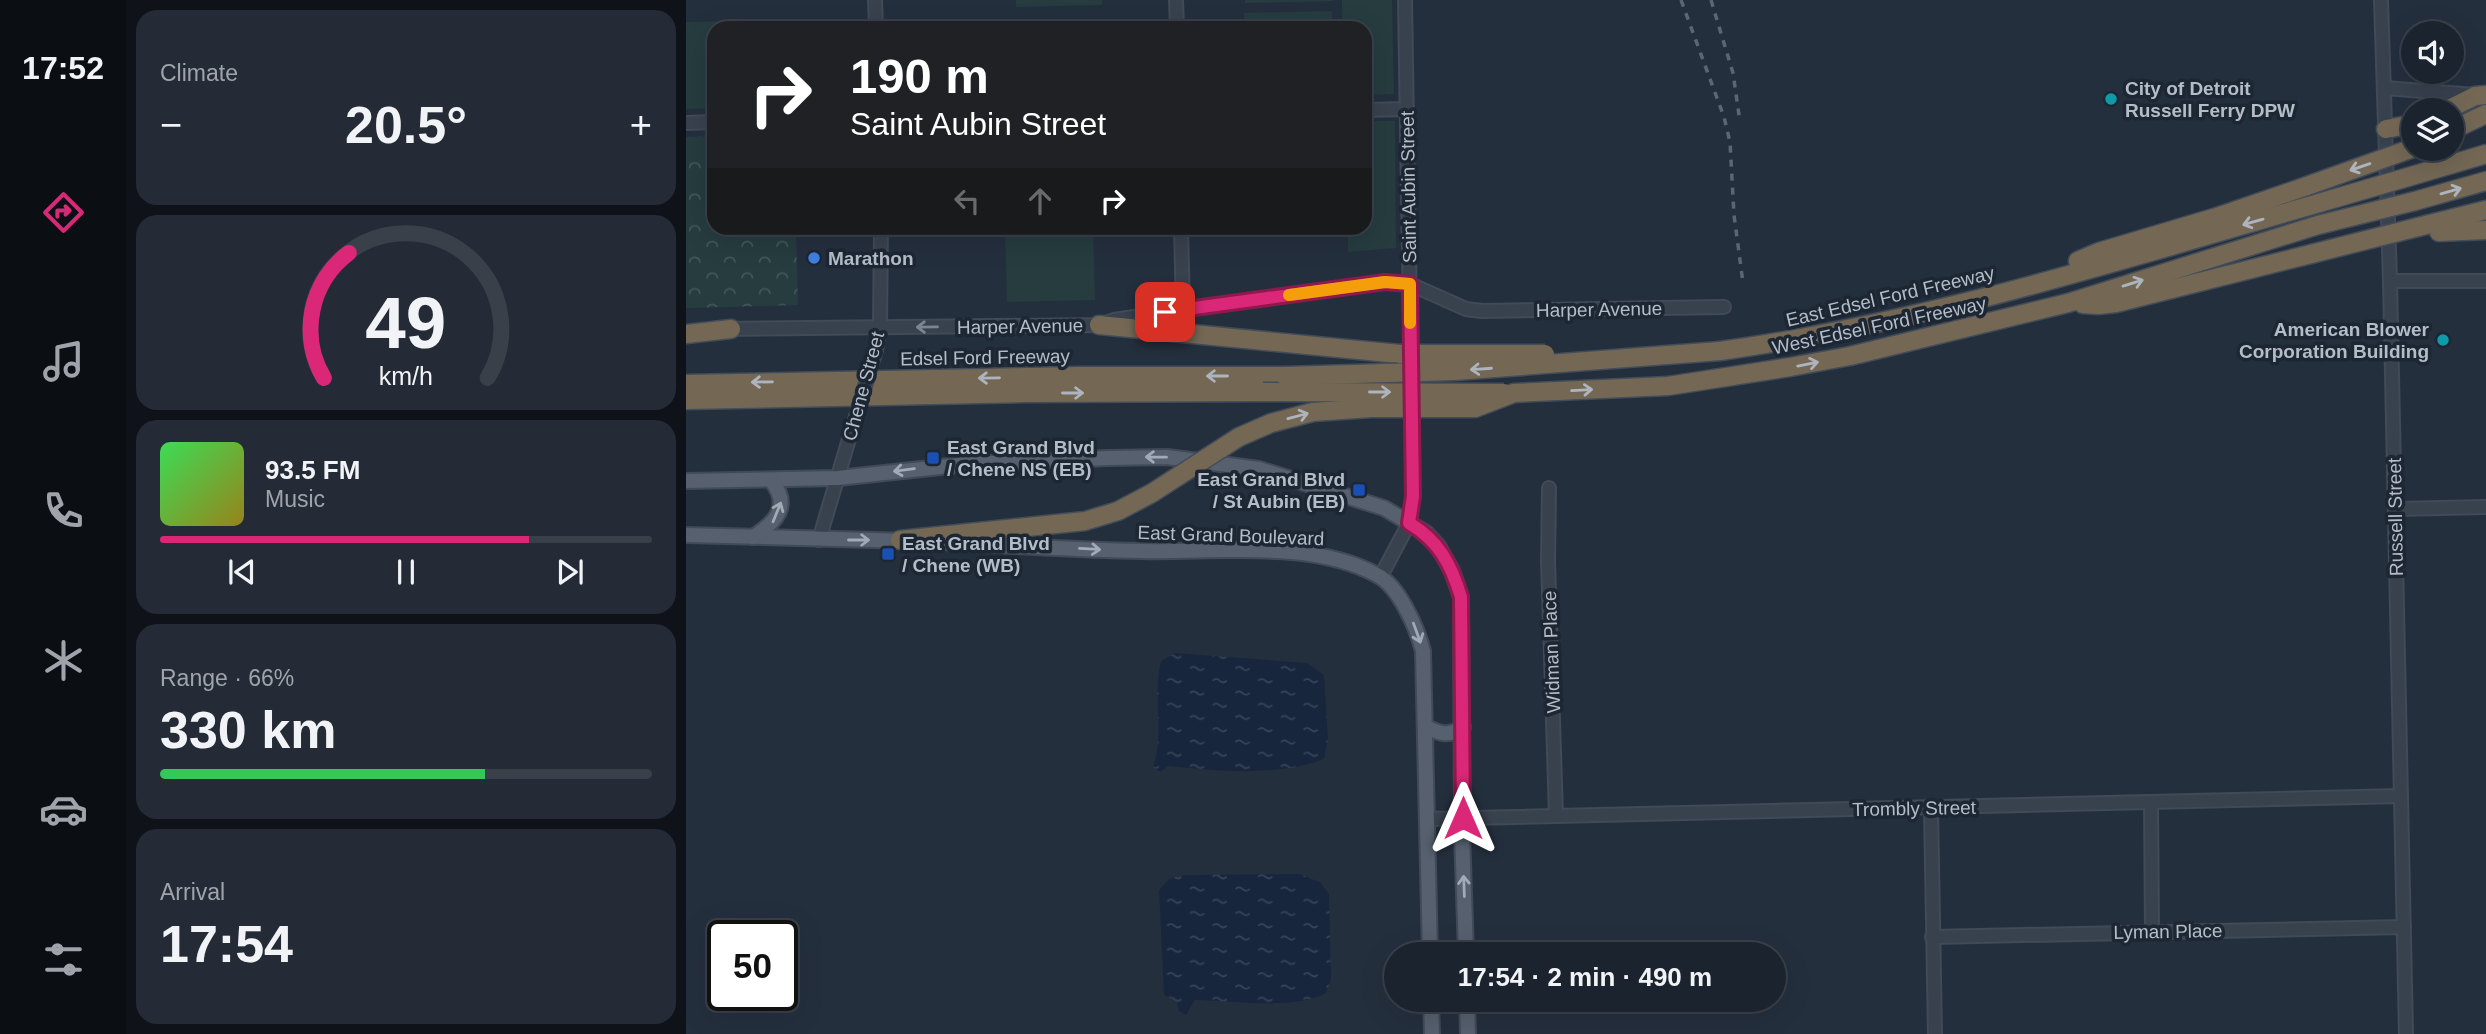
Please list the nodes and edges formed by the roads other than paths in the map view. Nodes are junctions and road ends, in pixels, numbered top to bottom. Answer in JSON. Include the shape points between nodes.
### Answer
{"nodes":[{"id":1,"x":875,"y":0,"type":"edge"},
{"id":2,"x":1176,"y":0,"type":"edge"},
{"id":3,"x":1405,"y":0,"type":"edge"},
{"id":4,"x":2381,"y":0,"type":"edge"},
{"id":5,"x":876,"y":21,"type":"edge"},
{"id":6,"x":1177,"y":21,"type":"edge"},
{"id":7,"x":2384,"y":88,"type":"junction"},
{"id":8,"x":2482,"y":94,"type":"edge"},
{"id":9,"x":2464,"y":102,"type":"edge"},
{"id":10,"x":1407,"y":109,"type":"junction"},
{"id":11,"x":1372,"y":110,"type":"edge"},
{"id":12,"x":2486,"y":114,"type":"edge"},
{"id":13,"x":707,"y":122,"type":"edge"},
{"id":14,"x":686,"y":123,"type":"edge"},
{"id":15,"x":2486,"y":123,"type":"edge"},
{"id":16,"x":2401,"y":126,"type":"edge"},
{"id":17,"x":2464,"y":126,"type":"edge"},
{"id":18,"x":2386,"y":129,"type":"junction"},
{"id":19,"x":2464,"y":129,"type":"edge"},
{"id":20,"x":2401,"y":152,"type":"edge"},
{"id":21,"x":2486,"y":154,"type":"edge"},
{"id":22,"x":2486,"y":181,"type":"edge"},
{"id":23,"x":2486,"y":210,"type":"edge"},
{"id":24,"x":2474,"y":224,"type":"edge"},
{"id":25,"x":880,"y":235,"type":"edge"},
{"id":26,"x":1181,"y":235,"type":"edge"},
{"id":27,"x":2048,"y":279,"type":"junction"},
{"id":28,"x":2390,"y":281,"type":"junction"},
{"id":29,"x":2486,"y":281,"type":"edge"},
{"id":30,"x":1410,"y":284,"type":"junction"},
{"id":31,"x":2068,"y":303,"type":"junction"},
{"id":32,"x":1724,"y":307,"type":"dead end"},
{"id":33,"x":1183,"y":310,"type":"junction"},
{"id":34,"x":1099,"y":325,"type":"junction"},
{"id":35,"x":880,"y":327,"type":"junction"},
{"id":36,"x":731,"y":329,"type":"joint"},
{"id":37,"x":686,"y":332,"type":"edge"},
{"id":38,"x":1720,"y":351,"type":"junction"},
{"id":39,"x":1285,"y":376,"type":"joint"},
{"id":40,"x":686,"y":384,"type":"edge"},
{"id":41,"x":1262,"y":392,"type":"joint"},
{"id":42,"x":1514,"y":393,"type":"junction"},
{"id":43,"x":686,"y":400,"type":"edge"},
{"id":44,"x":838,"y":478,"type":"junction"},
{"id":45,"x":771,"y":480,"type":"junction"},
{"id":46,"x":686,"y":481,"type":"edge"},
{"id":47,"x":1549,"y":488,"type":"dead end"},
{"id":48,"x":2486,"y":507,"type":"edge"},
{"id":49,"x":2395,"y":509,"type":"junction"},
{"id":50,"x":1409,"y":523,"type":"junction"},
{"id":51,"x":686,"y":534,"type":"edge"},
{"id":52,"x":753,"y":537,"type":"junction"},
{"id":53,"x":819,"y":540,"type":"junction"},
{"id":54,"x":900,"y":540,"type":"junction"},
{"id":55,"x":1381,"y":576,"type":"junction"},
{"id":56,"x":1425,"y":726,"type":"junction"},
{"id":57,"x":1462,"y":727,"type":"junction"},
{"id":58,"x":2401,"y":796,"type":"junction"},
{"id":59,"x":2151,"y":802,"type":"junction"},
{"id":60,"x":1931,"y":808,"type":"junction"},
{"id":61,"x":1556,"y":816,"type":"junction"},
{"id":62,"x":1463,"y":818,"type":"junction"},
{"id":63,"x":1427,"y":819,"type":"junction"},
{"id":64,"x":2404,"y":927,"type":"junction"},
{"id":65,"x":2152,"y":932,"type":"junction"},
{"id":66,"x":1932,"y":937,"type":"junction"},
{"id":67,"x":1432,"y":942,"type":"edge"},
{"id":68,"x":1466,"y":942,"type":"edge"},
{"id":69,"x":1431,"y":1012,"type":"edge"},
{"id":70,"x":1467,"y":1012,"type":"edge"},
{"id":71,"x":1432,"y":1034,"type":"edge"},
{"id":72,"x":1468,"y":1034,"type":"edge"},
{"id":73,"x":1935,"y":1034,"type":"edge"},
{"id":74,"x":2406,"y":1034,"type":"edge"}],
"edges":[{"from":1,"to":5,"type":"street"},
{"from":2,"to":6,"type":"street"},
{"from":3,"to":10,"type":"street","name":"Saint Aubin Street"},
{"from":4,"to":7,"type":"street","name":"Russell Street"},
{"from":7,"to":8,"type":"street"},
{"from":7,"to":18,"type":"street","name":"Russell Street"},
{"from":8,"to":9,"type":"highway"},
{"from":10,"to":11,"type":"street"},
{"from":10,"to":30,"type":"street","name":"Saint Aubin Street"},
{"from":12,"to":17,"type":"highway"},
{"from":13,"to":14,"type":"street"},
{"from":15,"to":19,"type":"highway"},
{"from":16,"to":18,"type":"highway"},
{"from":18,"to":28,"type":"street","name":"Russell Street"},
{"from":20,"to":27,"type":"highway","one_way":true,"bridge":true,"via":[[2217,217],[2099,252]]},
{"from":21,"to":27,"type":"highway","name":"East Edsel Ford Freeway","one_way":true,"bridge":true},
{"from":31,"to":22,"type":"highway","name":"West Edsel Ford Freeway","one_way":true,"bridge":true,"via":[[2318,225]]},
{"from":23,"to":24,"type":"highway"},
{"from":24,"to":31,"type":"highway","bridge":true,"via":[[2418,227],[2116,303]]},
{"from":25,"to":35,"type":"street","name":"Chene Street"},
{"from":26,"to":33,"type":"street"},
{"from":27,"to":38,"type":"highway","name":"East Edsel Ford Freeway","via":[[1850,328]]},
{"from":28,"to":29,"type":"street"},
{"from":28,"to":49,"type":"street","name":"Russell Street"},
{"from":30,"to":32,"type":"street","name":"Harper Avenue","via":[[1466,309],[1482,311]]},
{"from":30,"to":33,"type":"street","name":"Harper Avenue","via":[[1385,282]]},
{"from":30,"to":50,"type":"street","name":"Saint Aubin Street","via":[[1413,496]]},
{"from":42,"to":31,"type":"highway","name":"West Edsel Ford Freeway","one_way":true,"via":[[1668,386],[1739,376],[1850,356]]},
{"from":33,"to":34,"type":"street","name":"Harper Avenue"},
{"from":34,"to":35,"type":"street","name":"Harper Avenue","one_way":true},
{"from":34,"to":38,"type":"highway","bridge":true,"via":[[1400,354]]},
{"from":35,"to":36,"type":"street","name":"Harper Avenue"},
{"from":35,"to":44,"type":"street","name":"Chene Street","bridge":true},
{"from":36,"to":37,"type":"highway"},
{"from":38,"to":39,"type":"highway","name":"East Edsel Ford Freeway","one_way":true,"bridge":true,"via":[[1455,371]]},
{"from":39,"to":40,"type":"highway","name":"Edsel Ford Freeway","one_way":true},
{"from":41,"to":42,"type":"highway","name":"West Edsel Ford Freeway","one_way":true,"bridge":true},
{"from":43,"to":41,"type":"highway","name":"Edsel Ford Freeway","one_way":true},
{"from":54,"to":42,"type":"highway","one_way":true,"bridge":true,"via":[[1085,521],[1118,511],[1239,437],[1313,412],[1475,408]]},
{"from":44,"to":45,"type":"main road"},
{"from":50,"to":44,"type":"main road","one_way":true,"via":[[1384,508],[1259,469],[1167,457],[968,464]]},
{"from":44,"to":53,"type":"street","name":"Chene Street"},
{"from":45,"to":46,"type":"main road"},
{"from":52,"to":45,"type":"main road","one_way":true,"via":[[772,524],[779,512],[780,494]]},
{"from":47,"to":61,"type":"street","name":"Widman Place"},
{"from":48,"to":49,"type":"street"},
{"from":49,"to":58,"type":"street","name":"Russell Street"},
{"from":50,"to":55,"type":"street","name":"Saint Aubin Street"},
{"from":50,"to":57,"type":"main road","via":[[1438,546],[1461,597]]},
{"from":51,"to":52,"type":"main road","name":"East Grand Boulevard"},
{"from":52,"to":53,"type":"main road","name":"East Grand Boulevard"},
{"from":53,"to":54,"type":"main road","name":"East Grand Boulevard","one_way":true},
{"from":54,"to":55,"type":"main road","name":"East Grand Boulevard","one_way":true,"via":[[1284,552],[1329,556]]},
{"from":55,"to":56,"type":"main road","one_way":true,"via":[[1419,636]]},
{"from":56,"to":57,"type":"main road","via":[[1447,734]]},
{"from":56,"to":63,"type":"main road"},
{"from":57,"to":62,"type":"main road"},
{"from":58,"to":59,"type":"street","name":"Trombly Street"},
{"from":58,"to":64,"type":"street","name":"Russell Street"},
{"from":59,"to":60,"type":"street","name":"Trombly Street"},
{"from":59,"to":65,"type":"street"},
{"from":60,"to":61,"type":"street","name":"Trombly Street"},
{"from":60,"to":66,"type":"street"},
{"from":61,"to":62,"type":"street","name":"Trombly Street"},
{"from":62,"to":63,"type":"street","name":"Trombly Street"},
{"from":68,"to":62,"type":"main road","one_way":true},
{"from":63,"to":67,"type":"main road"},
{"from":64,"to":65,"type":"street","name":"Lyman Place"},
{"from":64,"to":74,"type":"street","name":"Russell Street"},
{"from":65,"to":66,"type":"street","name":"Lyman Place"},
{"from":66,"to":73,"type":"street"},
{"from":69,"to":71,"type":"main road"},
{"from":70,"to":72,"type":"main road"}]}
